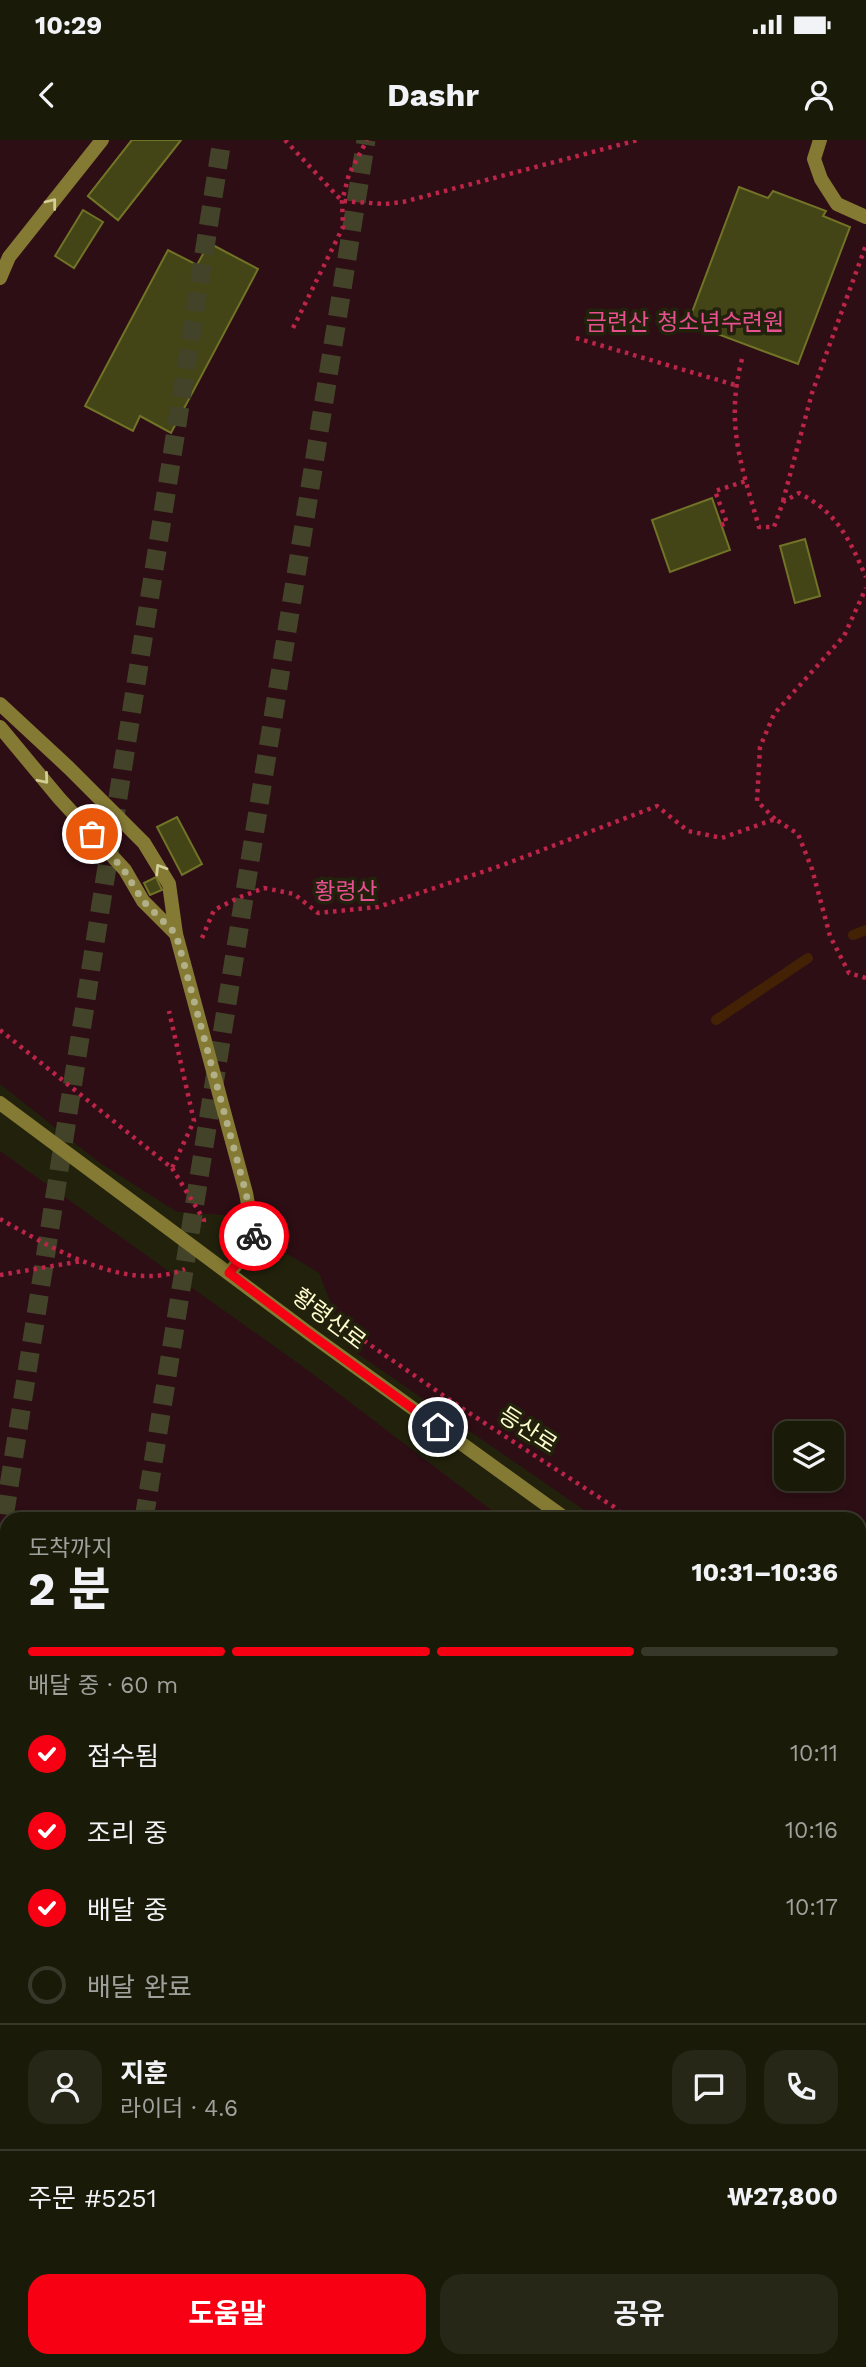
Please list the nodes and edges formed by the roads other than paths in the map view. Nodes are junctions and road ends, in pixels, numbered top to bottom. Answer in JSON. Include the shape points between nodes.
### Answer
{"nodes":[{"id":1,"x":102,"y":140,"type":"edge"},
{"id":2,"x":820,"y":140,"type":"edge"},
{"id":3,"x":866,"y":217,"type":"edge"},
{"id":4,"x":4,"y":268,"type":"edge"},
{"id":5,"x":0,"y":704,"type":"edge"},
{"id":6,"x":0,"y":727,"type":"edge"},
{"id":7,"x":178,"y":940,"type":"junction"},
{"id":8,"x":0,"y":1103,"type":"edge"},
{"id":9,"x":229,"y":1273,"type":"junction"},
{"id":10,"x":556,"y":1512,"type":"edge"}],
"edges":[{"from":4,"to":1,"type":"street","one_way":true},
{"from":2,"to":3,"type":"street","via":[[814,159],[821,179],[837,204]]},
{"from":7,"to":5,"type":"street","one_way":true,"via":[[169,884],[144,843]]},
{"from":6,"to":7,"type":"street","one_way":true},
{"from":7,"to":9,"type":"street","via":[[246,1193],[255,1243]]},
{"from":8,"to":9,"type":"street","name":"황령산로"},
{"from":9,"to":10,"type":"street","name":"황령산로"}]}
